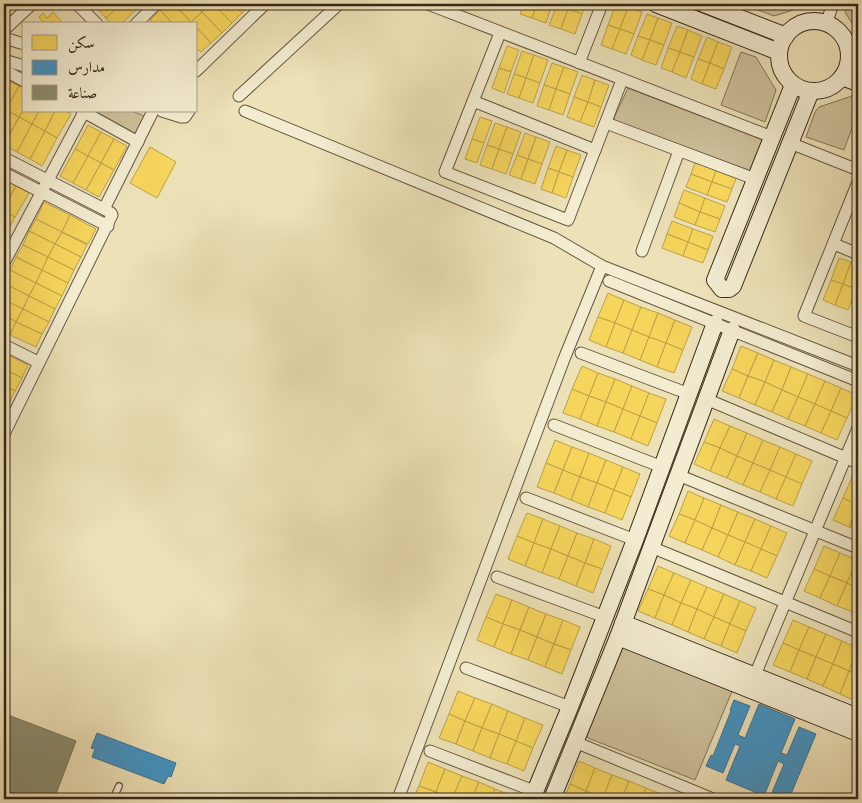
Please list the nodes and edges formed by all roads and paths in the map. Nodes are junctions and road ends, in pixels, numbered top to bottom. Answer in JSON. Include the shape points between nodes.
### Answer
{"nodes":[{"id":1,"x":32,"y":4,"type":"edge"},
{"id":2,"x":77,"y":4,"type":"edge"},
{"id":3,"x":156,"y":4,"type":"edge"},
{"id":4,"x":265,"y":4,"type":"edge"},
{"id":5,"x":339,"y":4,"type":"edge"},
{"id":6,"x":428,"y":4,"type":"edge"},
{"id":7,"x":602,"y":4,"type":"edge"},
{"id":8,"x":656,"y":4,"type":"edge"},
{"id":9,"x":704,"y":4,"type":"edge"},
{"id":10,"x":833,"y":4,"type":"edge"},
{"id":11,"x":95,"y":22,"type":"edge"},
{"id":12,"x":138,"y":22,"type":"edge"},
{"id":13,"x":826,"y":24,"type":"junction"},
{"id":14,"x":500,"y":33,"type":"junction"},
{"id":15,"x":5,"y":36,"type":"edge"},
{"id":16,"x":786,"y":36,"type":"junction"},
{"id":17,"x":22,"y":43,"type":"edge"},
{"id":18,"x":779,"y":52,"type":"junction"},
{"id":19,"x":4,"y":60,"type":"edge"},
{"id":20,"x":854,"y":62,"type":"edge"},
{"id":21,"x":579,"y":63,"type":"junction"},
{"id":22,"x":22,"y":65,"type":"edge"},
{"id":23,"x":198,"y":69,"type":"edge"},
{"id":24,"x":4,"y":70,"type":"edge"},
{"id":25,"x":842,"y":77,"type":"junction"},
{"id":26,"x":22,"y":80,"type":"edge"},
{"id":27,"x":622,"y":80,"type":"junction"},
{"id":28,"x":858,"y":83,"type":"edge"},
{"id":29,"x":793,"y":85,"type":"junction"},
{"id":30,"x":811,"y":91,"type":"junction"},
{"id":31,"x":239,"y":96,"type":"dead end"},
{"id":32,"x":473,"y":101,"type":"junction"},
{"id":33,"x":245,"y":111,"type":"dead end"},
{"id":34,"x":83,"y":112,"type":"edge"},
{"id":35,"x":153,"y":112,"type":"edge"},
{"id":36,"x":165,"y":112,"type":"edge"},
{"id":37,"x":188,"y":112,"type":"edge"},
{"id":38,"x":606,"y":123,"type":"junction"},
{"id":39,"x":772,"y":137,"type":"junction"},
{"id":40,"x":138,"y":142,"type":"junction"},
{"id":41,"x":790,"y":143,"type":"junction"},
{"id":42,"x":595,"y":150,"type":"junction"},
{"id":43,"x":679,"y":150,"type":"junction"},
{"id":44,"x":4,"y":158,"type":"edge"},
{"id":45,"x":858,"y":170,"type":"edge"},
{"id":46,"x":4,"y":173,"type":"edge"},
{"id":47,"x":755,"y":179,"type":"junction"},
{"id":48,"x":48,"y":181,"type":"junction"},
{"id":49,"x":858,"y":182,"type":"edge"},
{"id":50,"x":41,"y":192,"type":"junction"},
{"id":51,"x":104,"y":208,"type":"junction"},
{"id":52,"x":108,"y":226,"type":"junction"},
{"id":53,"x":834,"y":244,"type":"junction"},
{"id":54,"x":642,"y":251,"type":"dead end"},
{"id":55,"x":858,"y":254,"type":"edge"},
{"id":56,"x":4,"y":260,"type":"edge"},
{"id":57,"x":602,"y":266,"type":"junction"},
{"id":58,"x":609,"y":281,"type":"dead end"},
{"id":59,"x":715,"y":323,"type":"junction"},
{"id":60,"x":732,"y":330,"type":"junction"},
{"id":61,"x":858,"y":336,"type":"edge"},
{"id":62,"x":4,"y":345,"type":"edge"},
{"id":63,"x":581,"y":353,"type":"dead end"},
{"id":64,"x":38,"y":362,"type":"junction"},
{"id":65,"x":858,"y":366,"type":"edge"},
{"id":66,"x":858,"y":381,"type":"edge"},
{"id":67,"x":690,"y":394,"type":"junction"},
{"id":68,"x":706,"y":399,"type":"junction"},
{"id":69,"x":554,"y":426,"type":"dead end"},
{"id":70,"x":858,"y":428,"type":"edge"},
{"id":71,"x":4,"y":434,"type":"edge"},
{"id":72,"x":846,"y":458,"type":"junction"},
{"id":73,"x":858,"y":463,"type":"edge"},
{"id":74,"x":662,"y":467,"type":"junction"},
{"id":75,"x":678,"y":475,"type":"junction"},
{"id":76,"x":526,"y":498,"type":"dead end"},
{"id":77,"x":649,"y":503,"type":"junction"},
{"id":78,"x":665,"y":509,"type":"junction"},
{"id":79,"x":816,"y":530,"type":"junction"},
{"id":80,"x":635,"y":540,"type":"junction"},
{"id":81,"x":651,"y":547,"type":"junction"},
{"id":82,"x":858,"y":548,"type":"edge"},
{"id":83,"x":497,"y":577,"type":"dead end"},
{"id":84,"x":786,"y":602,"type":"junction"},
{"id":85,"x":605,"y":617,"type":"junction"},
{"id":86,"x":620,"y":630,"type":"junction"},
{"id":87,"x":858,"y":632,"type":"edge"},
{"id":88,"x":466,"y":668,"type":"dead end"},
{"id":89,"x":756,"y":675,"type":"junction"},
{"id":90,"x":570,"y":707,"type":"junction"},
{"id":91,"x":858,"y":717,"type":"edge"},
{"id":92,"x":858,"y":733,"type":"edge"},
{"id":93,"x":575,"y":742,"type":"junction"},
{"id":94,"x":430,"y":751,"type":"dead end"},
{"id":95,"x":119,"y":786,"type":"dead end"},
{"id":96,"x":533,"y":795,"type":"edge"},
{"id":97,"x":113,"y":799,"type":"edge"},
{"id":98,"x":398,"y":799,"type":"edge"},
{"id":99,"x":552,"y":799,"type":"edge"},
{"id":100,"x":713,"y":799,"type":"edge"}],
"edges":[{"from":1,"to":15,"type":"street"},
{"from":2,"to":11,"type":"street"},
{"from":3,"to":12,"type":"street"},
{"from":4,"to":23,"type":"street"},
{"from":5,"to":31,"type":"street"},
{"from":6,"to":14,"type":"street"},
{"from":7,"to":21,"type":"street"},
{"from":8,"to":18,"type":"street"},
{"from":9,"to":16,"type":"street"},
{"from":10,"to":13,"type":"street"},
{"from":13,"to":16,"type":"street","via":[[800,24]]},
{"from":13,"to":20,"type":"street","via":[[840,34]]},
{"from":14,"to":21,"type":"street"},
{"from":14,"to":32,"type":"street"},
{"from":15,"to":17,"type":"street"},
{"from":16,"to":18,"type":"street"},
{"from":18,"to":29,"type":"street","via":[[784,75]]},
{"from":19,"to":22,"type":"street"},
{"from":20,"to":25,"type":"street"},
{"from":21,"to":27,"type":"street"},
{"from":24,"to":26,"type":"street"},
{"from":25,"to":28,"type":"street"},
{"from":25,"to":30,"type":"street","via":[[832,86]]},
{"from":27,"to":38,"type":"street"},
{"from":27,"to":39,"type":"street"},
{"from":29,"to":30,"type":"street"},
{"from":29,"to":39,"type":"street"},
{"from":30,"to":41,"type":"street"},
{"from":32,"to":42,"type":"street"},
{"from":32,"to":42,"type":"street","via":[[445,172],[568,220]]},
{"from":33,"to":57,"type":"street","via":[[554,238]]},
{"from":34,"to":40,"type":"street"},
{"from":34,"to":48,"type":"street"},
{"from":35,"to":40,"type":"street"},
{"from":36,"to":37,"type":"street","via":[[181,118]]},
{"from":38,"to":42,"type":"street"},
{"from":38,"to":43,"type":"street"},
{"from":39,"to":47,"type":"street"},
{"from":40,"to":51,"type":"street"},
{"from":41,"to":45,"type":"street"},
{"from":41,"to":47,"type":"street","via":[[733,286],[722,289],[715,280]]},
{"from":43,"to":47,"type":"street"},
{"from":43,"to":54,"type":"street"},
{"from":44,"to":48,"type":"street"},
{"from":46,"to":50,"type":"street"},
{"from":48,"to":50,"type":"street"},
{"from":48,"to":51,"type":"street"},
{"from":49,"to":53,"type":"street"},
{"from":50,"to":52,"type":"street"},
{"from":50,"to":56,"type":"street"},
{"from":51,"to":52,"type":"street","via":[[112,215]]},
{"from":52,"to":64,"type":"street"},
{"from":53,"to":55,"type":"street"},
{"from":53,"to":61,"type":"street","via":[[804,316]]},
{"from":57,"to":65,"type":"street"},
{"from":57,"to":98,"type":"street"},
{"from":58,"to":59,"type":"street"},
{"from":59,"to":60,"type":"street"},
{"from":59,"to":67,"type":"street"},
{"from":60,"to":66,"type":"street"},
{"from":60,"to":68,"type":"street"},
{"from":62,"to":64,"type":"street"},
{"from":63,"to":67,"type":"street"},
{"from":64,"to":71,"type":"street"},
{"from":67,"to":74,"type":"street"},
{"from":68,"to":72,"type":"street"},
{"from":68,"to":75,"type":"street"},
{"from":69,"to":74,"type":"street"},
{"from":70,"to":72,"type":"street"},
{"from":72,"to":73,"type":"street"},
{"from":72,"to":79,"type":"street"},
{"from":74,"to":77,"type":"street"},
{"from":75,"to":78,"type":"street"},
{"from":75,"to":79,"type":"street"},
{"from":76,"to":80,"type":"street"},
{"from":77,"to":78,"type":"street"},
{"from":77,"to":80,"type":"street"},
{"from":78,"to":81,"type":"street"},
{"from":79,"to":82,"type":"street"},
{"from":79,"to":84,"type":"street"},
{"from":80,"to":85,"type":"street"},
{"from":81,"to":84,"type":"street"},
{"from":81,"to":86,"type":"street"},
{"from":83,"to":85,"type":"street"},
{"from":84,"to":87,"type":"street"},
{"from":84,"to":89,"type":"street"},
{"from":85,"to":90,"type":"street"},
{"from":86,"to":89,"type":"street"},
{"from":86,"to":92,"type":"street"},
{"from":86,"to":93,"type":"street"},
{"from":88,"to":90,"type":"street"},
{"from":89,"to":91,"type":"street"},
{"from":90,"to":96,"type":"street"},
{"from":93,"to":99,"type":"street"},
{"from":93,"to":100,"type":"street"},
{"from":94,"to":96,"type":"street"},
{"from":95,"to":97,"type":"lane"}]}
